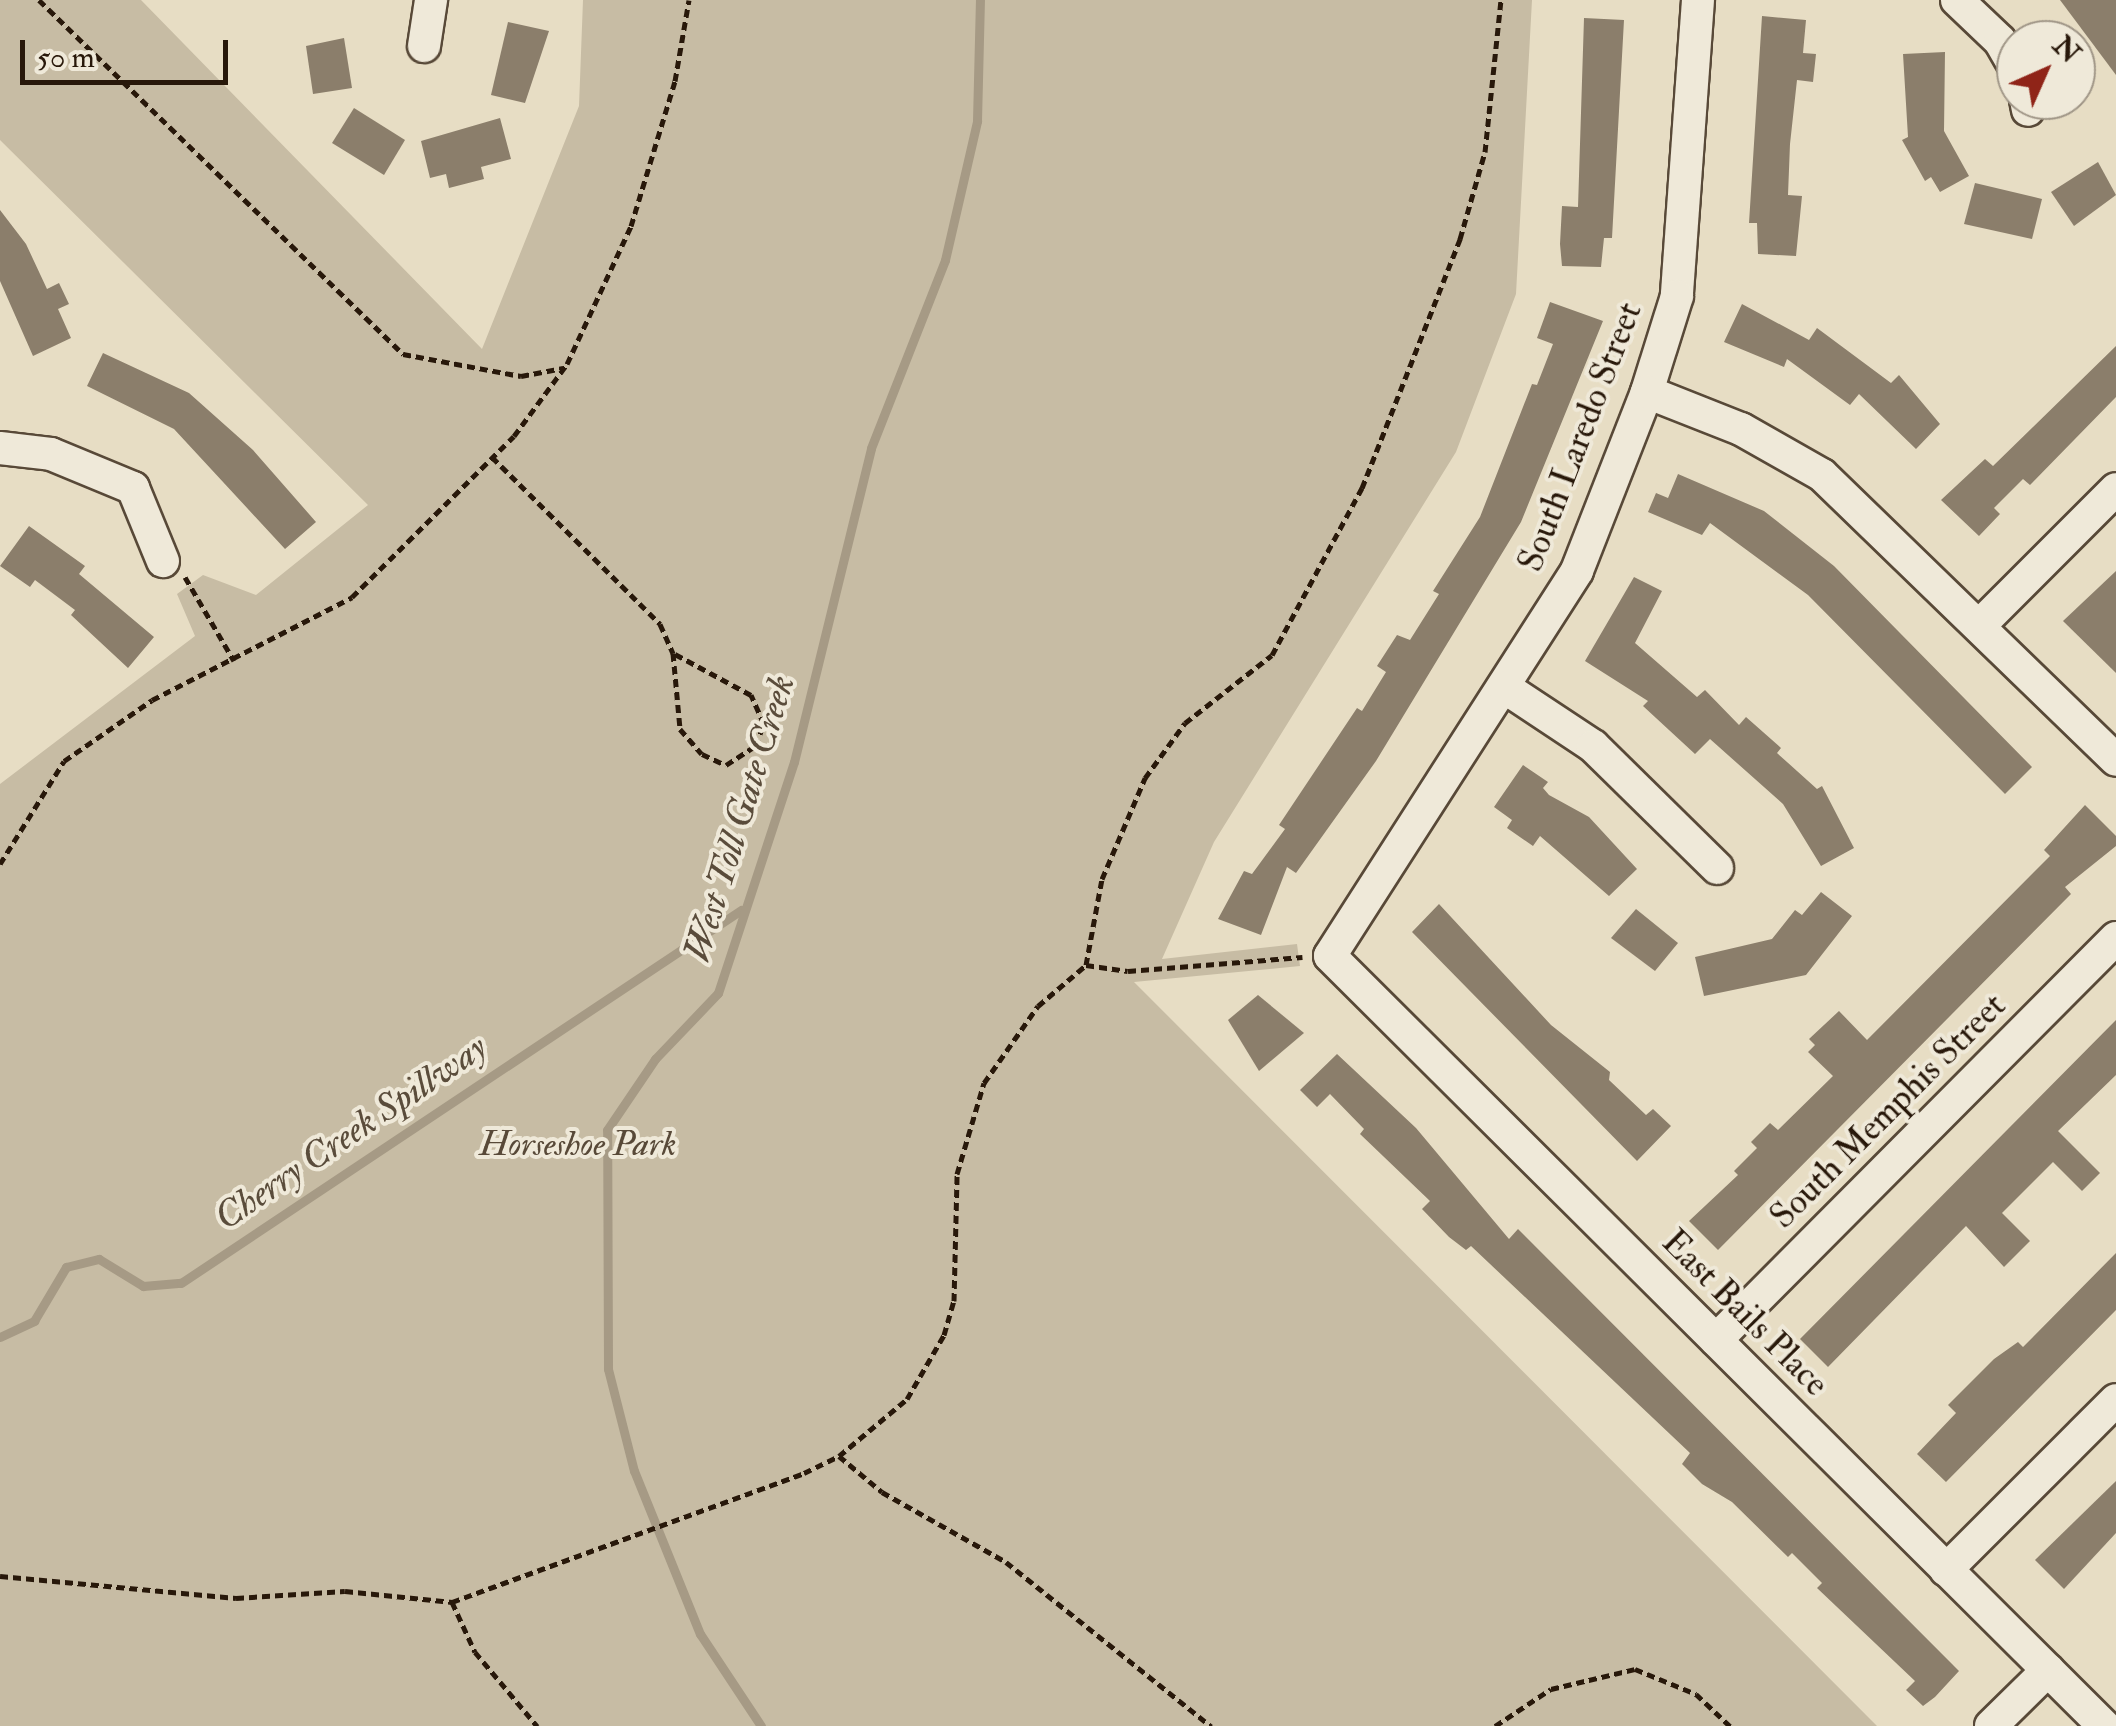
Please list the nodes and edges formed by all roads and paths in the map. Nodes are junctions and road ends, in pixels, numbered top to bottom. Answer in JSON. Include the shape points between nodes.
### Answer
{"nodes":[{"id":1,"x":39,"y":0,"type":"edge"},
{"id":2,"x":431,"y":0,"type":"edge"},
{"id":3,"x":689,"y":0,"type":"edge"},
{"id":4,"x":1501,"y":0,"type":"edge"},
{"id":5,"x":1698,"y":0,"type":"edge"},
{"id":6,"x":1957,"y":0,"type":"edge"},
{"id":7,"x":1996,"y":38,"type":"edge"},
{"id":8,"x":424,"y":46,"type":"dead end"},
{"id":9,"x":566,"y":366,"type":"junction"},
{"id":10,"x":1647,"y":392,"type":"junction"},
{"id":11,"x":0,"y":448,"type":"edge"},
{"id":12,"x":492,"y":456,"type":"junction"},
{"id":13,"x":2116,"y":489,"type":"edge"},
{"id":14,"x":163,"y":561,"type":"joint"},
{"id":15,"x":1980,"y":625,"type":"junction"},
{"id":16,"x":673,"y":654,"type":"junction"},
{"id":17,"x":234,"y":661,"type":"junction"},
{"id":18,"x":1504,"y":687,"type":"junction"},
{"id":19,"x":2116,"y":760,"type":"edge"},
{"id":20,"x":0,"y":864,"type":"edge"},
{"id":21,"x":1717,"y":868,"type":"dead end"},
{"id":22,"x":2116,"y":938,"type":"edge"},
{"id":23,"x":1330,"y":956,"type":"junction"},
{"id":24,"x":1086,"y":965,"type":"junction"},
{"id":25,"x":1716,"y":1340,"type":"junction"},
{"id":26,"x":2116,"y":1400,"type":"edge"},
{"id":27,"x":839,"y":1456,"type":"junction"},
{"id":28,"x":1946,"y":1570,"type":"junction"},
{"id":29,"x":0,"y":1576,"type":"edge"},
{"id":30,"x":452,"y":1602,"type":"junction"},
{"id":31,"x":2048,"y":1670,"type":"junction"},
{"id":32,"x":537,"y":1726,"type":"edge"},
{"id":33,"x":1211,"y":1726,"type":"edge"},
{"id":34,"x":1495,"y":1726,"type":"edge"},
{"id":35,"x":1730,"y":1726,"type":"edge"},
{"id":36,"x":1991,"y":1726,"type":"edge"},
{"id":37,"x":2104,"y":1726,"type":"edge"}],
"edges":[{"from":1,"to":9,"type":"path","via":[[403,354],[521,376]]},
{"from":2,"to":8,"type":"street"},
{"from":3,"to":9,"type":"path","via":[[650,171]]},
{"from":4,"to":24,"type":"path","via":[[1485,152],[1362,488],[1272,655],[1185,723],[1145,778],[1102,879]]},
{"from":5,"to":10,"type":"street","name":"South Laredo Street","via":[[1677,296]]},
{"from":6,"to":7,"type":"street"},
{"from":9,"to":12,"type":"path"},
{"from":10,"to":15,"type":"street","via":[[1741,429],[1822,475]]},
{"from":10,"to":18,"type":"street","name":"South Laredo Street","via":[[1578,571]]},
{"from":11,"to":14,"type":"street","via":[[51,454],[133,488]]},
{"from":12,"to":16,"type":"path","via":[[660,624]]},
{"from":12,"to":17,"type":"path","via":[[352,597]]},
{"from":13,"to":15,"type":"street"},
{"from":14,"to":17,"type":"path","via":[[184,576]]},
{"from":15,"to":19,"type":"street"},
{"from":16,"to":16,"type":"path","via":[[680,729],[702,754],[726,765],[756,746],[764,724],[751,695]]},
{"from":17,"to":20,"type":"path","via":[[152,700],[64,760]]},
{"from":18,"to":21,"type":"street","via":[[1593,746]]},
{"from":18,"to":23,"type":"street","name":"South Laredo Street"},
{"from":22,"to":25,"type":"street","name":"South Memphis Street"},
{"from":23,"to":24,"type":"path","via":[[1128,971]]},
{"from":23,"to":25,"type":"street","name":"East Bails Place"},
{"from":24,"to":27,"type":"path","via":[[1038,1006],[984,1083],[957,1174],[954,1301],[929,1365],[908,1399]]},
{"from":25,"to":28,"type":"street","name":"East Bails Place"},
{"from":26,"to":28,"type":"street"},
{"from":27,"to":30,"type":"path"},
{"from":27,"to":33,"type":"path","via":[[882,1492],[1006,1562]]},
{"from":28,"to":31,"type":"street","name":"East Bails Place"},
{"from":29,"to":30,"type":"path","via":[[236,1598],[345,1591]]},
{"from":30,"to":32,"type":"path","via":[[475,1652]]},
{"from":31,"to":36,"type":"street"},
{"from":31,"to":37,"type":"street","name":"East Bails Place"},
{"from":34,"to":35,"type":"path","via":[[1550,1688],[1634,1669],[1696,1694]]}]}
